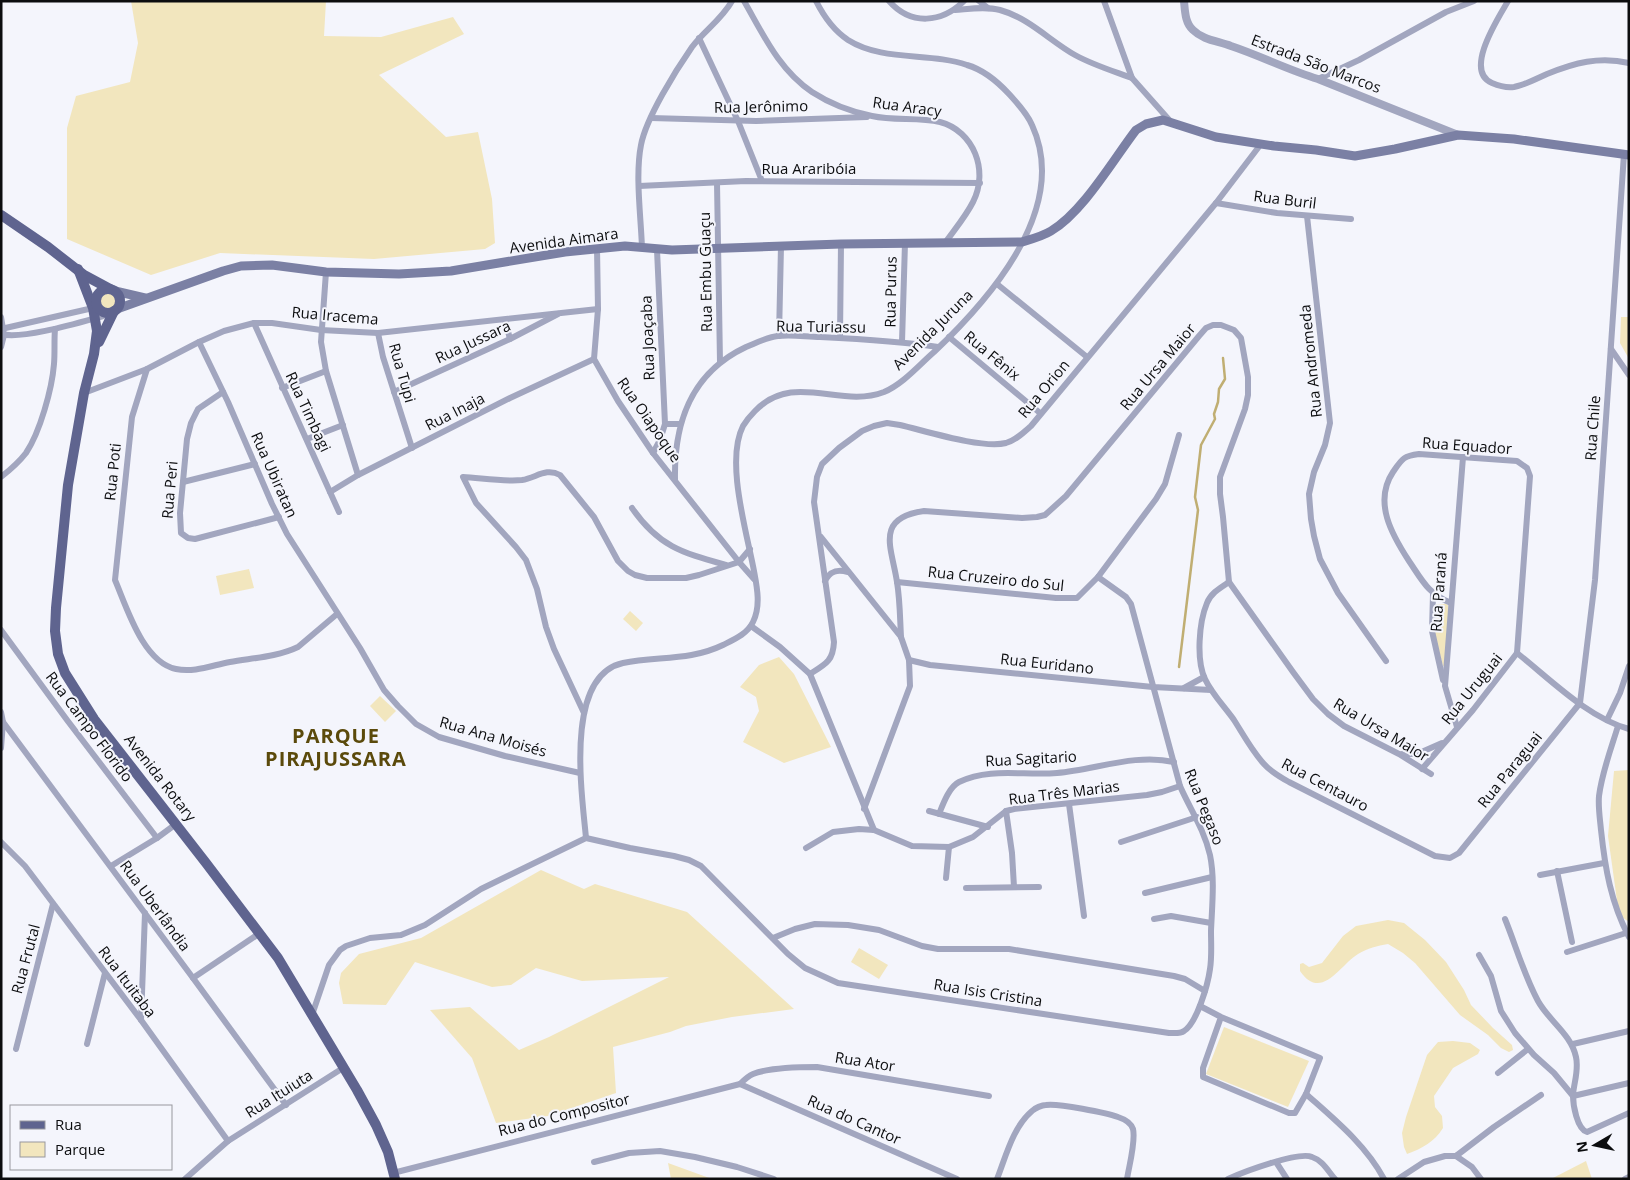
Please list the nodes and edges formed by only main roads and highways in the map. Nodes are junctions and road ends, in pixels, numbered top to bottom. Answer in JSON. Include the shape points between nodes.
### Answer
{"nodes":[{"id":1,"x":1626,"y":155,"type":"edge"},
{"id":2,"x":1,"y":215,"type":"edge"},
{"id":3,"x":78,"y":269,"type":"junction"},
{"id":4,"x":113,"y":290,"type":"junction"},
{"id":5,"x":150,"y":298,"type":"junction"},
{"id":6,"x":113,"y":311,"type":"junction"},
{"id":7,"x":94,"y":354,"type":"junction"},
{"id":8,"x":394,"y":1176,"type":"edge"}],
"edges":[{"from":1,"to":5,"type":"main road","name":"Avenida Aimara","via":[[1514,139],[1458,135],[1355,156],[1216,137],[1163,120],[1136,130],[1066,220],[1051,232],[1022,242],[657,250],[625,246],[451,271],[399,274],[326,272],[272,265],[241,266]]},
{"from":2,"to":3,"type":"main road"},
{"from":3,"to":4,"type":"main road"},
{"from":3,"to":7,"type":"main road","name":"Avenida Rotary","via":[[96,318]]},
{"from":4,"to":5,"type":"main road"},
{"from":4,"to":6,"type":"main road","via":[[119,297],[119,305]]},
{"from":4,"to":6,"type":"main road","via":[[100,292],[96,302],[100,309]]},
{"from":5,"to":6,"type":"main road","name":"Avenida Aimara"},
{"from":6,"to":7,"type":"main road","name":"Avenida Rotary"},
{"from":7,"to":8,"type":"main road","name":"Avenida Rotary","via":[[68,485],[56,608],[58,654],[65,673],[94,719],[278,958],[376,1125]]}]}
